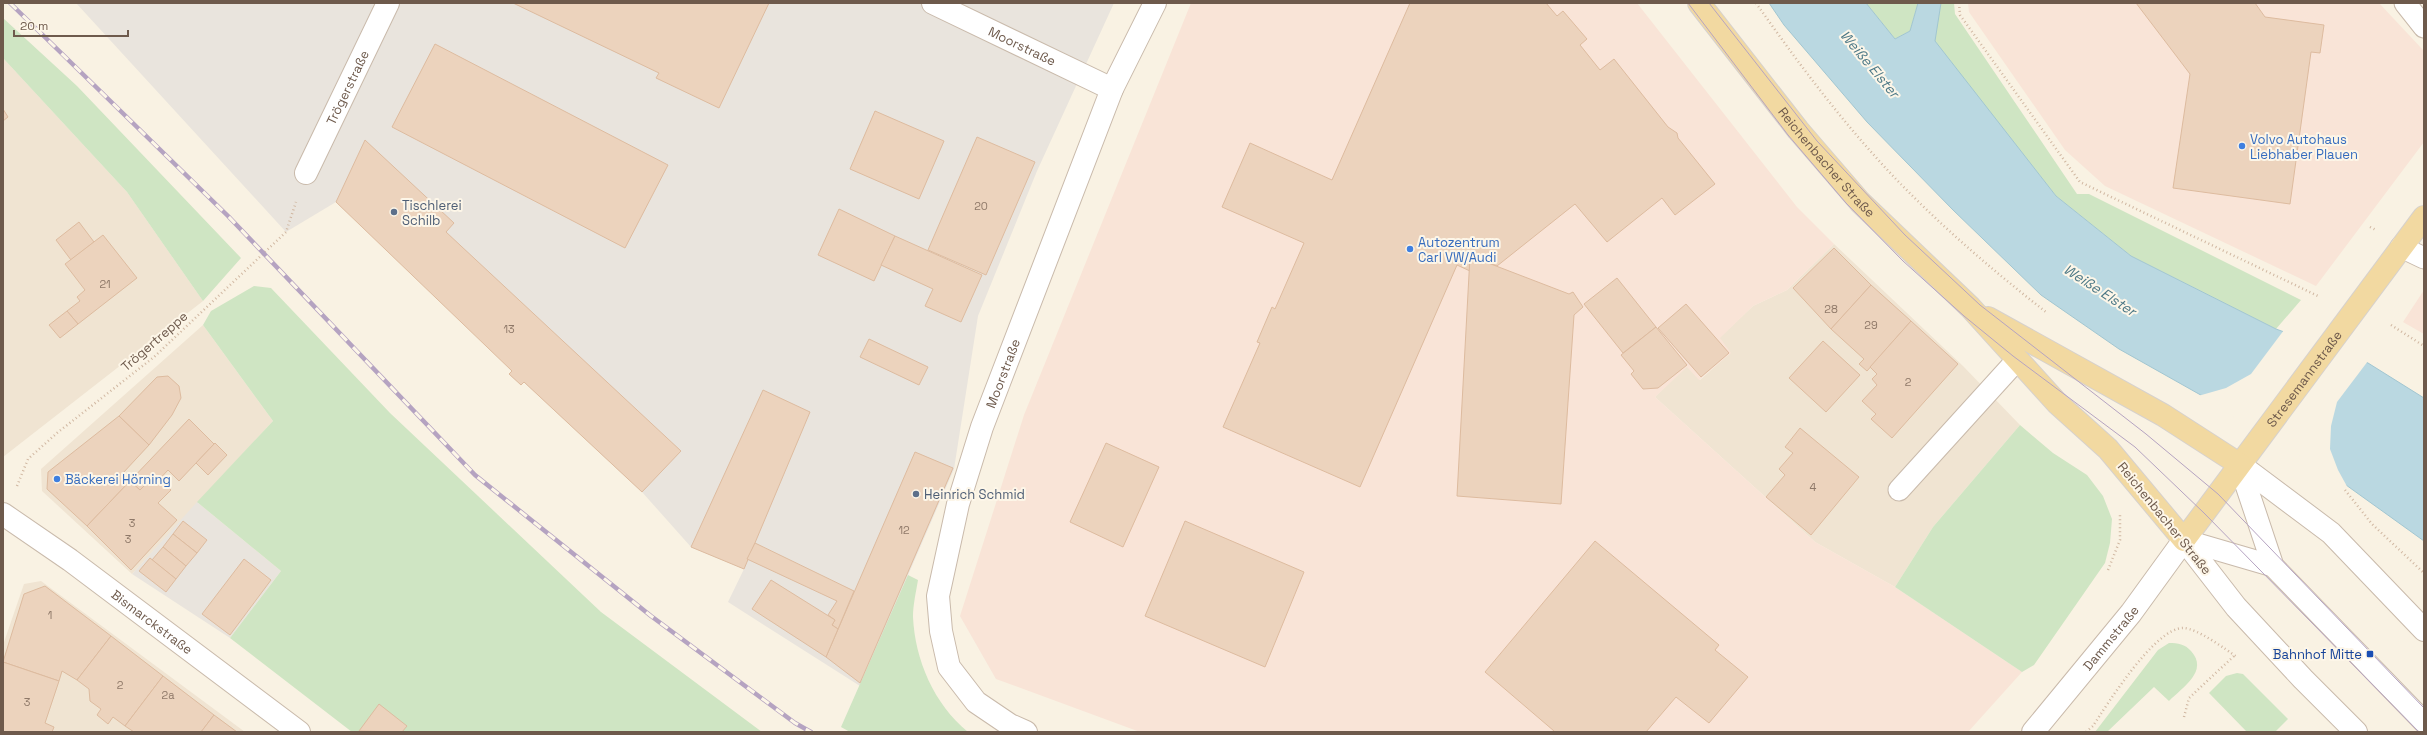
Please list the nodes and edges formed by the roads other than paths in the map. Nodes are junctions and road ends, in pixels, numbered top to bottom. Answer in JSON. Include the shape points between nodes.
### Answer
{"nodes":[{"id":1,"x":388,"y":3,"type":"edge"},
{"id":2,"x":933,"y":3,"type":"edge"},
{"id":3,"x":1154,"y":3,"type":"edge"},
{"id":4,"x":1699,"y":3,"type":"edge"},
{"id":5,"x":2405,"y":3,"type":"edge"},
{"id":6,"x":2424,"y":27,"type":"edge"},
{"id":7,"x":1112,"y":89,"type":"junction"},
{"id":8,"x":306,"y":172,"type":"road end"},
{"id":9,"x":2424,"y":217,"type":"edge"},
{"id":10,"x":2401,"y":247,"type":"junction"},
{"id":11,"x":2424,"y":258,"type":"edge"},
{"id":12,"x":1970,"y":307,"type":"junction"},
{"id":13,"x":2017,"y":360,"type":"junction"},
{"id":14,"x":2239,"y":464,"type":"junction"},
{"id":15,"x":1900,"y":490,"type":"dead end"},
{"id":16,"x":3,"y":516,"type":"edge"},
{"id":17,"x":2184,"y":540,"type":"junction"},
{"id":18,"x":2273,"y":566,"type":"junction"},
{"id":19,"x":2424,"y":630,"type":"edge"},
{"id":20,"x":2424,"y":722,"type":"edge"},
{"id":21,"x":299,"y":732,"type":"edge"},
{"id":22,"x":1026,"y":732,"type":"edge"},
{"id":23,"x":2033,"y":732,"type":"edge"},
{"id":24,"x":2356,"y":732,"type":"edge"}],
"edges":[{"from":1,"to":8,"type":"street","name":"Trögerstraße"},
{"from":2,"to":7,"type":"street","name":"Moorstraße"},
{"from":3,"to":7,"type":"street","name":"Moorstraße"},
{"from":4,"to":12,"type":"main road","name":"Reichenbacher Straße","via":[[1798,130],[1860,202]]},
{"from":5,"to":6,"type":"lane"},
{"from":7,"to":22,"type":"street","name":"Moorstraße","via":[[982,427],[958,504],[938,596],[941,631],[949,666],[976,702],[1010,725]]},
{"from":9,"to":10,"type":"main road","name":"Stresemannstraße"},
{"from":10,"to":11,"type":"lane"},
{"from":10,"to":14,"type":"main road","name":"Stresemannstraße"},
{"from":12,"to":13,"type":"main road","name":"Reichenbacher Straße"},
{"from":12,"to":14,"type":"main road","name":"Reichenbacher Straße","via":[[2163,415]]},
{"from":13,"to":15,"type":"lane"},
{"from":13,"to":17,"type":"main road","name":"Reichenbacher Straße","via":[[2057,403],[2121,463]]},
{"from":14,"to":17,"type":"main road","name":"Stresemannstraße"},
{"from":14,"to":18,"type":"lane"},
{"from":14,"to":19,"type":"street","name":"Reichenbacher Straße","via":[[2332,533]]},
{"from":16,"to":21,"type":"street","name":"Bismarckstraße","via":[[70,560]]},
{"from":17,"to":18,"type":"lane"},
{"from":17,"to":23,"type":"street","name":"Dammstraße","via":[[2131,613]]},
{"from":17,"to":24,"type":"street","name":"Reichenbacher Straße","via":[[2236,607]]},
{"from":18,"to":20,"type":"lane"}]}
